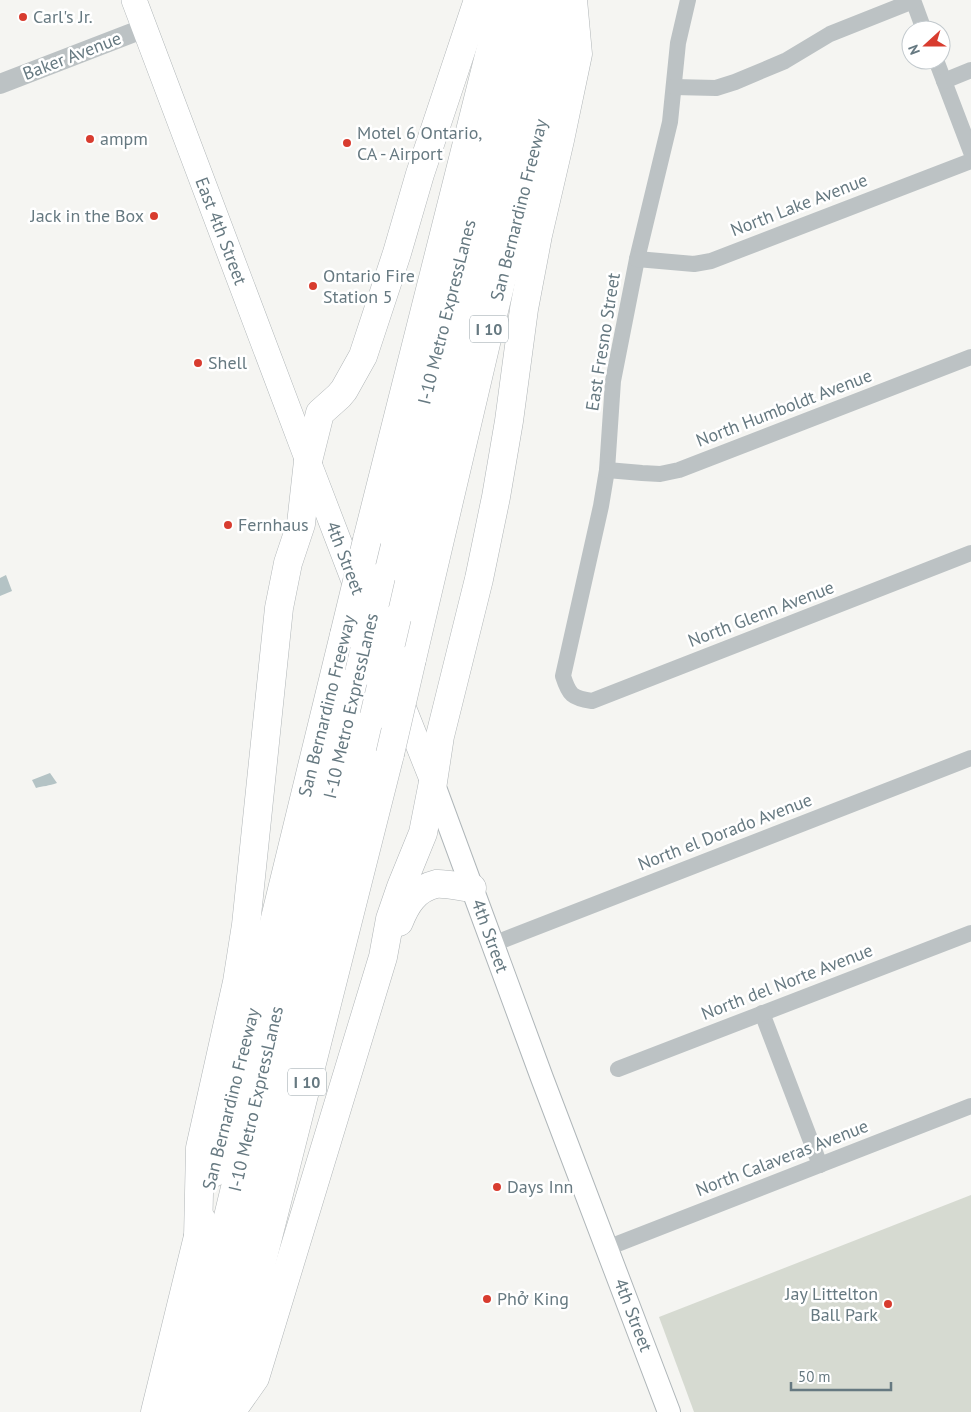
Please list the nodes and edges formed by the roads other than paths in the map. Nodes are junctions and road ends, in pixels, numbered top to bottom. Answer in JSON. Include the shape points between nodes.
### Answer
{"nodes":[{"id":1,"x":134,"y":0,"type":"edge"},
{"id":2,"x":478,"y":0,"type":"edge"},
{"id":3,"x":503,"y":0,"type":"edge"},
{"id":4,"x":525,"y":0,"type":"edge"},
{"id":5,"x":547,"y":0,"type":"edge"},
{"id":6,"x":572,"y":0,"type":"edge"},
{"id":7,"x":688,"y":0,"type":"edge"},
{"id":8,"x":913,"y":0,"type":"edge"},
{"id":9,"x":920,"y":20,"type":"edge"},
{"id":10,"x":145,"y":28,"type":"junction"},
{"id":11,"x":940,"y":70,"type":"edge"},
{"id":12,"x":971,"y":70,"type":"edge"},
{"id":13,"x":944,"y":81,"type":"junction"},
{"id":14,"x":0,"y":84,"type":"edge"},
{"id":15,"x":674,"y":87,"type":"junction"},
{"id":16,"x":971,"y":152,"type":"edge"},
{"id":17,"x":971,"y":161,"type":"edge"},
{"id":18,"x":637,"y":259,"type":"junction"},
{"id":19,"x":971,"y":357,"type":"edge"},
{"id":20,"x":308,"y":461,"type":"junction"},
{"id":21,"x":607,"y":470,"type":"junction"},
{"id":22,"x":971,"y":553,"type":"edge"},
{"id":23,"x":567,"y":690,"type":"joint"},
{"id":24,"x":971,"y":758,"type":"edge"},
{"id":25,"x":433,"y":782,"type":"junction"},
{"id":26,"x":472,"y":888,"type":"junction"},
{"id":27,"x":971,"y":933,"type":"edge"},
{"id":28,"x":493,"y":944,"type":"junction"},
{"id":29,"x":383,"y":957,"type":"junction"},
{"id":30,"x":762,"y":1013,"type":"junction"},
{"id":31,"x":618,"y":1069,"type":"dead end"},
{"id":32,"x":971,"y":1106,"type":"edge"},
{"id":33,"x":820,"y":1164,"type":"junction"},
{"id":34,"x":198,"y":1238,"type":"junction"},
{"id":35,"x":607,"y":1248,"type":"junction"},
{"id":36,"x":154,"y":1412,"type":"edge"},
{"id":37,"x":181,"y":1412,"type":"edge"},
{"id":38,"x":204,"y":1412,"type":"edge"},
{"id":39,"x":227,"y":1412,"type":"edge"},
{"id":40,"x":231,"y":1412,"type":"edge"},
{"id":41,"x":669,"y":1412,"type":"edge"}],
"edges":[{"from":1,"to":10,"type":"main road","name":"East 4th Street"},
{"from":2,"to":20,"type":"highway","via":[[363,356],[339,396],[320,413]]},
{"from":3,"to":34,"type":"highway","name":"San Bernardino Freeway","bridge":true,"via":[[367,540]]},
{"from":4,"to":37,"type":"highway","name":"I-10 Metro ExpressLanes","bridge":true,"via":[[381,577]]},
{"from":5,"to":38,"type":"highway","name":"I-10 Metro ExpressLanes","bridge":true},
{"from":6,"to":25,"type":"highway","via":[[578,54],[524,309],[496,497],[440,736]]},
{"from":6,"to":39,"type":"highway","name":"San Bernardino Freeway","number":"I 10","bridge":true},
{"from":7,"to":15,"type":"street","name":"East Fresno Street","via":[[678,43]]},
{"from":8,"to":9,"type":"street"},
{"from":8,"to":15,"type":"street","via":[[830,34],[785,61],[735,82],[716,88]]},
{"from":10,"to":14,"type":"street","name":"Baker Avenue"},
{"from":10,"to":20,"type":"main road","name":"East 4th Street"},
{"from":11,"to":13,"type":"street"},
{"from":12,"to":13,"type":"street"},
{"from":13,"to":16,"type":"street"},
{"from":15,"to":18,"type":"street","name":"East Fresno Street","via":[[670,122]]},
{"from":17,"to":18,"type":"street","name":"North Lake Avenue","via":[[711,261],[694,264]]},
{"from":18,"to":21,"type":"street","name":"East Fresno Street","via":[[614,380]]},
{"from":19,"to":21,"type":"street","name":"North Humboldt Avenue","via":[[680,470],[660,474]]},
{"from":20,"to":25,"type":"main road","name":"4th Street"},
{"from":20,"to":34,"type":"highway","via":[[301,524],[288,563],[279,608],[246,925],[237,982],[200,1148]]},
{"from":21,"to":23,"type":"street","name":"East Fresno Street","via":[[562,676]]},
{"from":22,"to":23,"type":"street","name":"North Glenn Avenue","via":[[592,701],[577,699]]},
{"from":24,"to":28,"type":"street","name":"North el Dorado Avenue"},
{"from":25,"to":26,"type":"main road","name":"4th Street"},
{"from":25,"to":29,"type":"highway","via":[[423,833],[390,919]]},
{"from":26,"to":28,"type":"main road","name":"4th Street"},
{"from":26,"to":29,"type":"highway","via":[[438,884],[418,892],[404,910]]},
{"from":27,"to":30,"type":"street","name":"North del Norte Avenue"},
{"from":28,"to":35,"type":"main road","name":"4th Street"},
{"from":29,"to":40,"type":"highway","via":[[255,1378]]},
{"from":30,"to":31,"type":"street","name":"North del Norte Avenue"},
{"from":30,"to":33,"type":"street"},
{"from":32,"to":33,"type":"street","name":"North Calaveras Avenue"},
{"from":33,"to":35,"type":"street","name":"North Calaveras Avenue"},
{"from":34,"to":36,"type":"highway","name":"San Bernardino Freeway"},
{"from":35,"to":41,"type":"main road","name":"4th Street"}]}
